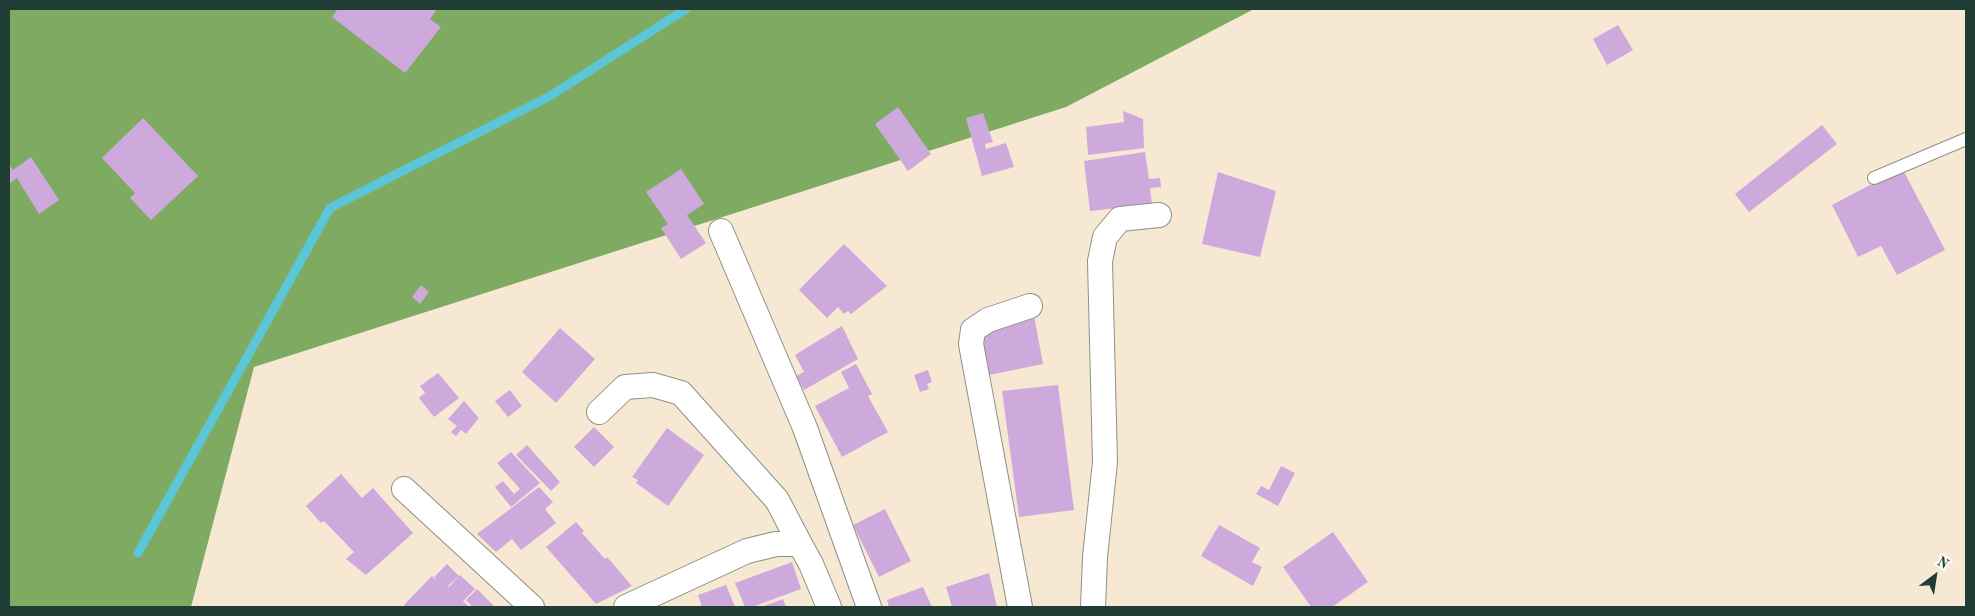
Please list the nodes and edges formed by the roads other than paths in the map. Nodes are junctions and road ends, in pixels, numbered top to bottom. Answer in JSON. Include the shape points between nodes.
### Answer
{"nodes":[{"id":1,"x":1966,"y":139,"type":"edge"},
{"id":2,"x":1874,"y":178,"type":"dead end"},
{"id":3,"x":1159,"y":215,"type":"dead end"},
{"id":4,"x":721,"y":231,"type":"dead end"},
{"id":5,"x":1030,"y":306,"type":"dead end"},
{"id":6,"x":599,"y":412,"type":"dead end"},
{"id":7,"x":404,"y":489,"type":"dead end"},
{"id":8,"x":800,"y":544,"type":"junction"},
{"id":9,"x":532,"y":607,"type":"edge"},
{"id":10,"x":626,"y":607,"type":"edge"},
{"id":11,"x":829,"y":607,"type":"edge"},
{"id":12,"x":869,"y":607,"type":"edge"},
{"id":13,"x":1020,"y":607,"type":"edge"},
{"id":14,"x":1093,"y":607,"type":"edge"}],
"edges":[{"from":1,"to":2,"type":"lane"},
{"from":3,"to":14,"type":"street","via":[[1120,219],[1105,237],[1100,261],[1105,462]]},
{"from":4,"to":12,"type":"street","via":[[805,428]]},
{"from":5,"to":13,"type":"street","via":[[988,320],[973,330],[971,344]]},
{"from":6,"to":8,"type":"street","via":[[625,388],[653,385],[681,393],[777,500]]},
{"from":7,"to":9,"type":"street"},
{"from":8,"to":10,"type":"street","via":[[776,544],[747,551]]},
{"from":8,"to":11,"type":"street"}]}
